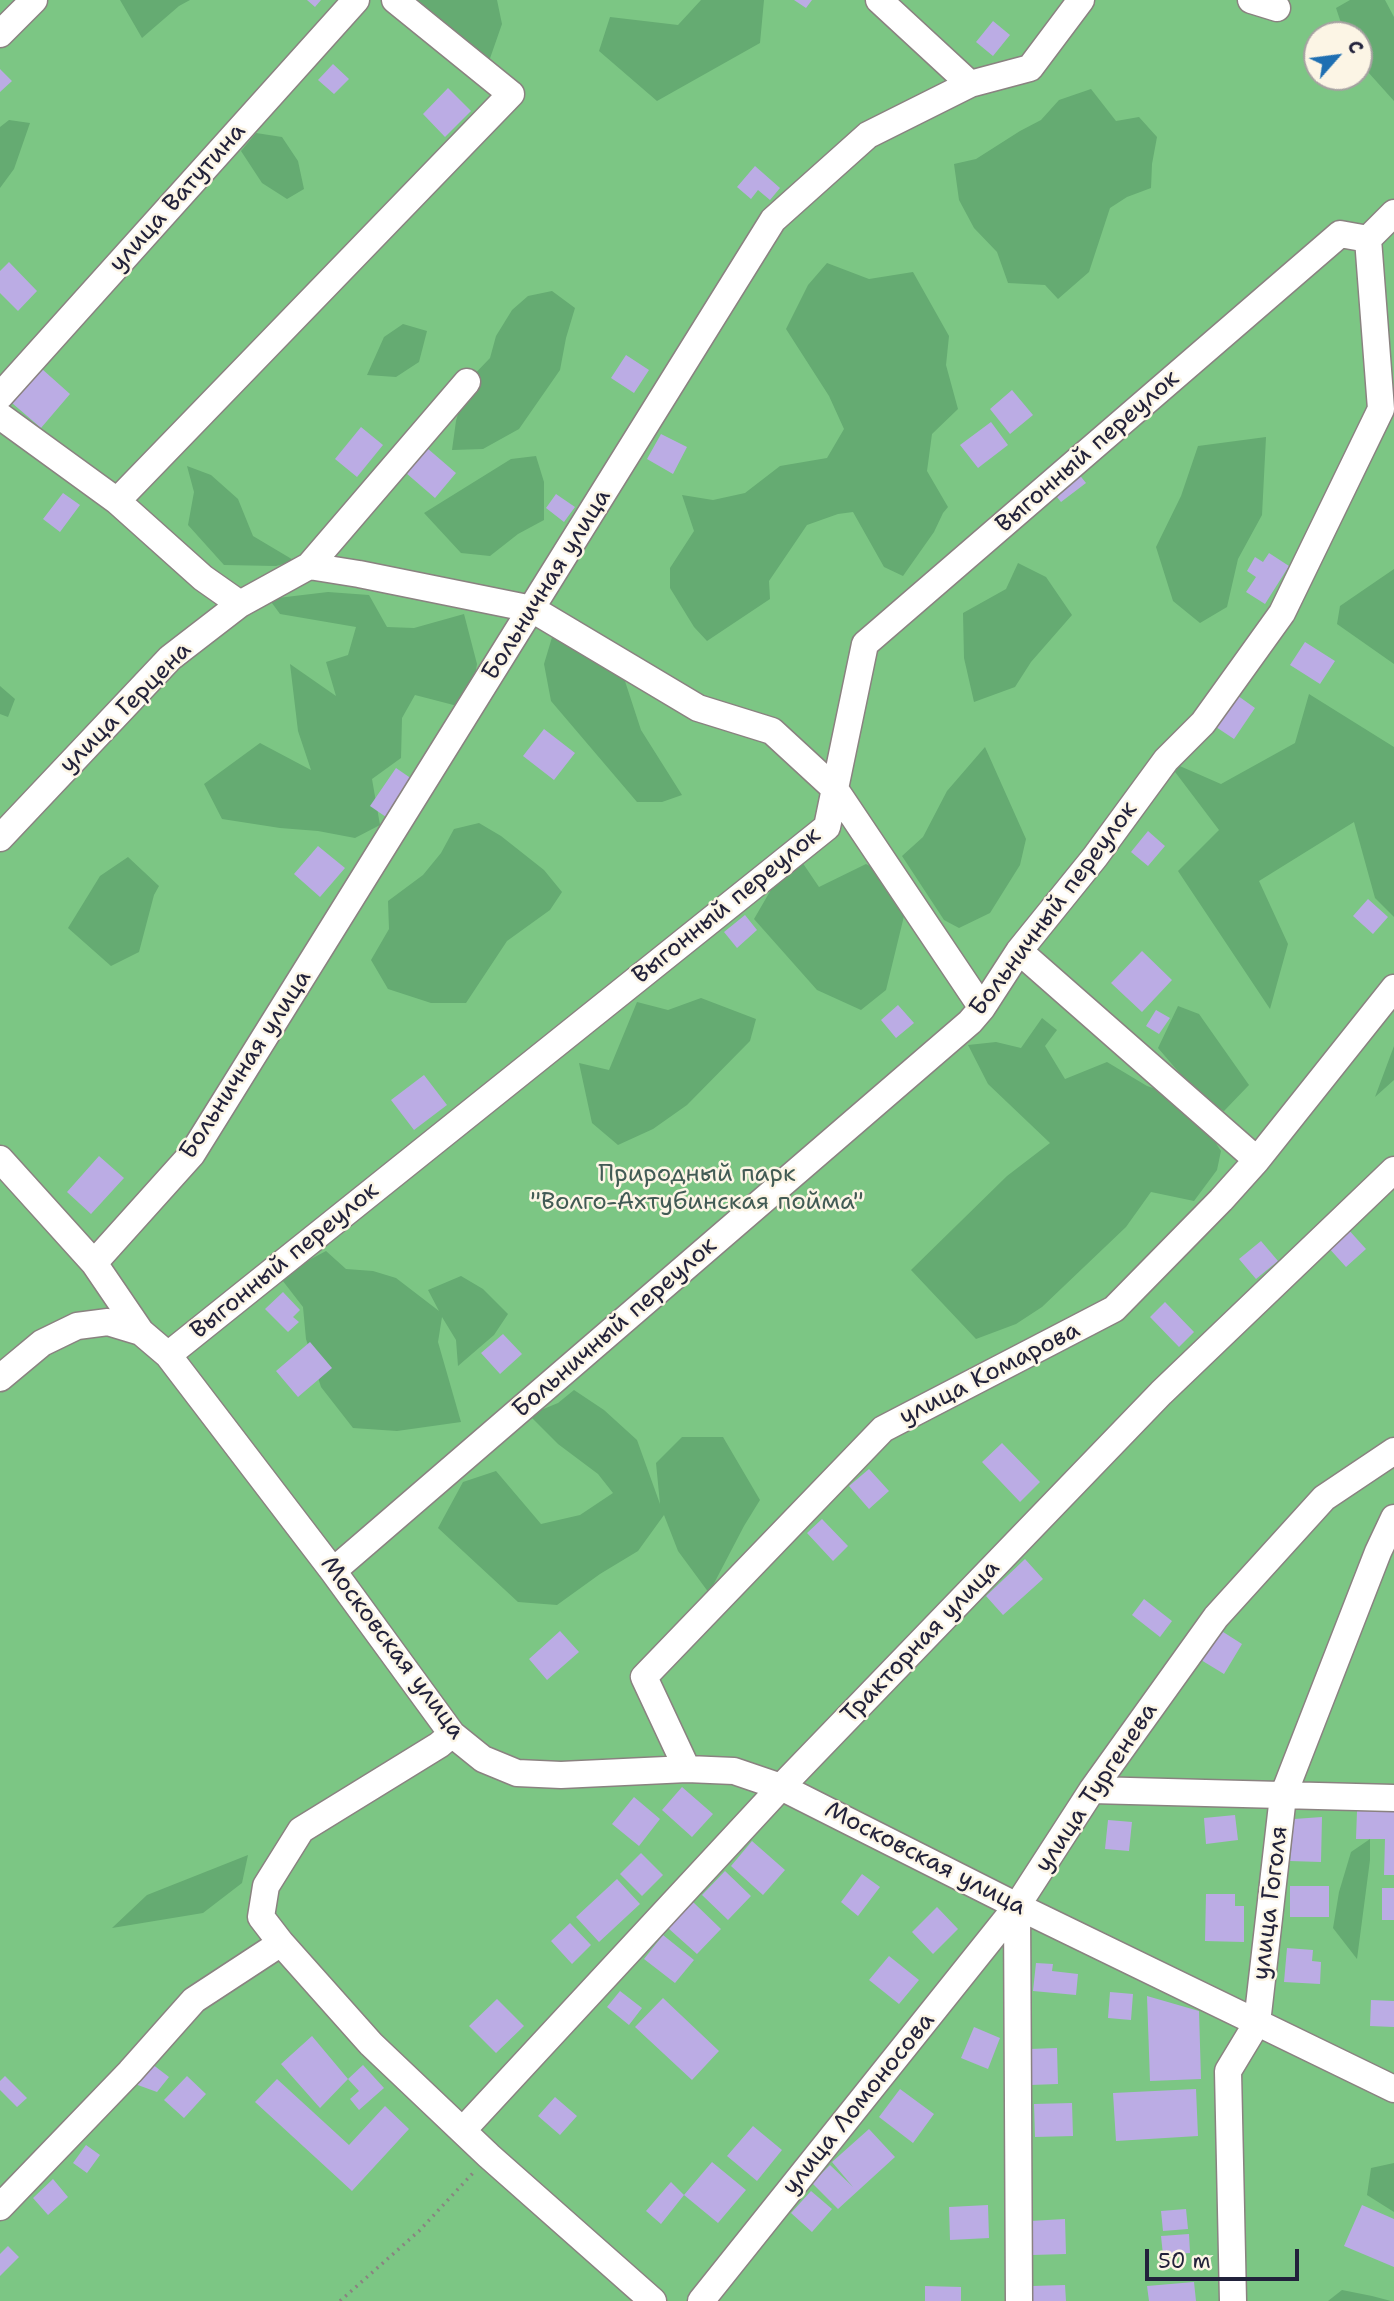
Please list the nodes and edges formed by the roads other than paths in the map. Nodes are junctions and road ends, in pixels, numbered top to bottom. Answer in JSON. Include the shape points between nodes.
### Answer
{"nodes":[{"id":1,"x":34,"y":0,"type":"edge"},
{"id":2,"x":356,"y":0,"type":"edge"},
{"id":3,"x":395,"y":0,"type":"edge"},
{"id":4,"x":879,"y":0,"type":"edge"},
{"id":5,"x":1081,"y":0,"type":"edge"},
{"id":6,"x":1251,"y":0,"type":"edge"},
{"id":7,"x":1277,"y":9,"type":"dead end"},
{"id":8,"x":0,"y":34,"type":"edge"},
{"id":9,"x":970,"y":84,"type":"junction"},
{"id":10,"x":1394,"y":213,"type":"edge"},
{"id":11,"x":1367,"y":239,"type":"junction"},
{"id":12,"x":467,"y":382,"type":"dead end"},
{"id":13,"x":0,"y":396,"type":"edge"},
{"id":14,"x":0,"y":416,"type":"edge"},
{"id":15,"x":117,"y":501,"type":"junction"},
{"id":16,"x":309,"y":566,"type":"junction"},
{"id":17,"x":240,"y":604,"type":"junction"},
{"id":18,"x":532,"y":609,"type":"junction"},
{"id":19,"x":835,"y":789,"type":"junction"},
{"id":20,"x":0,"y":838,"type":"edge"},
{"id":21,"x":1019,"y":951,"type":"junction"},
{"id":22,"x":1394,"y":988,"type":"edge"},
{"id":23,"x":982,"y":1008,"type":"junction"},
{"id":24,"x":0,"y":1160,"type":"edge"},
{"id":25,"x":1257,"y":1160,"type":"junction"},
{"id":26,"x":1394,"y":1170,"type":"edge"},
{"id":27,"x":94,"y":1263,"type":"junction"},
{"id":28,"x":141,"y":1332,"type":"junction"},
{"id":29,"x":168,"y":1355,"type":"junction"},
{"id":30,"x":0,"y":1378,"type":"edge"},
{"id":31,"x":1394,"y":1451,"type":"edge"},
{"id":32,"x":1394,"y":1518,"type":"edge"},
{"id":33,"x":332,"y":1571,"type":"junction"},
{"id":34,"x":452,"y":1734,"type":"junction"},
{"id":35,"x":687,"y":1769,"type":"junction"},
{"id":36,"x":781,"y":1787,"type":"junction"},
{"id":37,"x":1092,"y":1790,"type":"junction"},
{"id":38,"x":1283,"y":1797,"type":"junction"},
{"id":39,"x":1394,"y":1798,"type":"edge"},
{"id":40,"x":1017,"y":1906,"type":"junction"},
{"id":41,"x":281,"y":1943,"type":"junction"},
{"id":42,"x":1257,"y":2023,"type":"junction"},
{"id":43,"x":1394,"y":2089,"type":"edge"},
{"id":44,"x":463,"y":2130,"type":"junction"},
{"id":45,"x":0,"y":2207,"type":"edge"},
{"id":46,"x":653,"y":2301,"type":"edge"},
{"id":47,"x":701,"y":2301,"type":"edge"},
{"id":48,"x":1019,"y":2301,"type":"edge"},
{"id":49,"x":1233,"y":2301,"type":"edge"}],
"edges":[{"from":1,"to":8,"type":"street"},
{"from":2,"to":13,"type":"street","name":"улица Ватутина"},
{"from":3,"to":15,"type":"street","via":[[511,94]]},
{"from":4,"to":9,"type":"street"},
{"from":5,"to":9,"type":"street","name":"Больничная улица","via":[[1030,68]]},
{"from":6,"to":7,"type":"street"},
{"from":9,"to":18,"type":"street","name":"Больничная улица","via":[[868,135],[773,220]]},
{"from":10,"to":11,"type":"street"},
{"from":11,"to":19,"type":"street","name":"Выгонный переулок","via":[[1340,234],[865,644]]},
{"from":11,"to":21,"type":"street","name":"Больничный переулок","via":[[1381,409],[1288,601],[1203,723],[1166,760]]},
{"from":12,"to":16,"type":"street","name":"улица Герцена"},
{"from":14,"to":15,"type":"street"},
{"from":15,"to":17,"type":"street","via":[[202,578]]},
{"from":16,"to":17,"type":"street","name":"улица Герцена"},
{"from":16,"to":18,"type":"street"},
{"from":17,"to":20,"type":"street","name":"улица Герцена","via":[[170,658]]},
{"from":18,"to":19,"type":"street","via":[[698,708],[772,731]]},
{"from":18,"to":27,"type":"street","name":"Больничная улица","via":[[192,1154]]},
{"from":19,"to":23,"type":"street"},
{"from":19,"to":29,"type":"street","name":"Выгонный переулок","via":[[827,827]]},
{"from":21,"to":23,"type":"street","name":"Больничный переулок"},
{"from":21,"to":25,"type":"street"},
{"from":22,"to":25,"type":"street","name":"улица Комарова"},
{"from":23,"to":33,"type":"street","name":"Больничный переулок"},
{"from":24,"to":27,"type":"street","name":"Московская улица"},
{"from":25,"to":35,"type":"street","name":"улица Комарова","via":[[1114,1309],[883,1429],[644,1677]]},
{"from":26,"to":36,"type":"street","name":"Тракторная улица","via":[[1161,1393]]},
{"from":27,"to":28,"type":"street","name":"Московская улица"},
{"from":28,"to":29,"type":"street","name":"Московская улица"},
{"from":28,"to":30,"type":"street","via":[[108,1322],[77,1325],[42,1343]]},
{"from":29,"to":33,"type":"street","name":"Московская улица"},
{"from":31,"to":37,"type":"street","name":"улица Тургенева","via":[[1324,1498],[1216,1616]]},
{"from":32,"to":38,"type":"street","name":"улица Гоголя"},
{"from":33,"to":34,"type":"street","name":"Московская улица"},
{"from":34,"to":35,"type":"street","name":"Московская улица","via":[[483,1759],[517,1773]]},
{"from":34,"to":41,"type":"street","via":[[301,1830],[267,1886],[261,1917]]},
{"from":35,"to":36,"type":"street","name":"Московская улица","via":[[734,1771]]},
{"from":36,"to":40,"type":"street","name":"Московская улица"},
{"from":36,"to":44,"type":"street","name":"Тракторная улица"},
{"from":37,"to":38,"type":"street"},
{"from":37,"to":40,"type":"street","name":"улица Тургенева"},
{"from":38,"to":39,"type":"street"},
{"from":38,"to":42,"type":"street","name":"улица Гоголя"},
{"from":40,"to":42,"type":"street","name":"Московская улица"},
{"from":40,"to":47,"type":"street","name":"улица Ломоносова"},
{"from":40,"to":48,"type":"street"},
{"from":41,"to":44,"type":"street","via":[[371,2044]]},
{"from":41,"to":45,"type":"street","via":[[194,2000]]},
{"from":42,"to":43,"type":"street","name":"Московская улица"},
{"from":42,"to":49,"type":"street","name":"улица Гоголя","via":[[1228,2071]]},
{"from":44,"to":46,"type":"street"}]}
